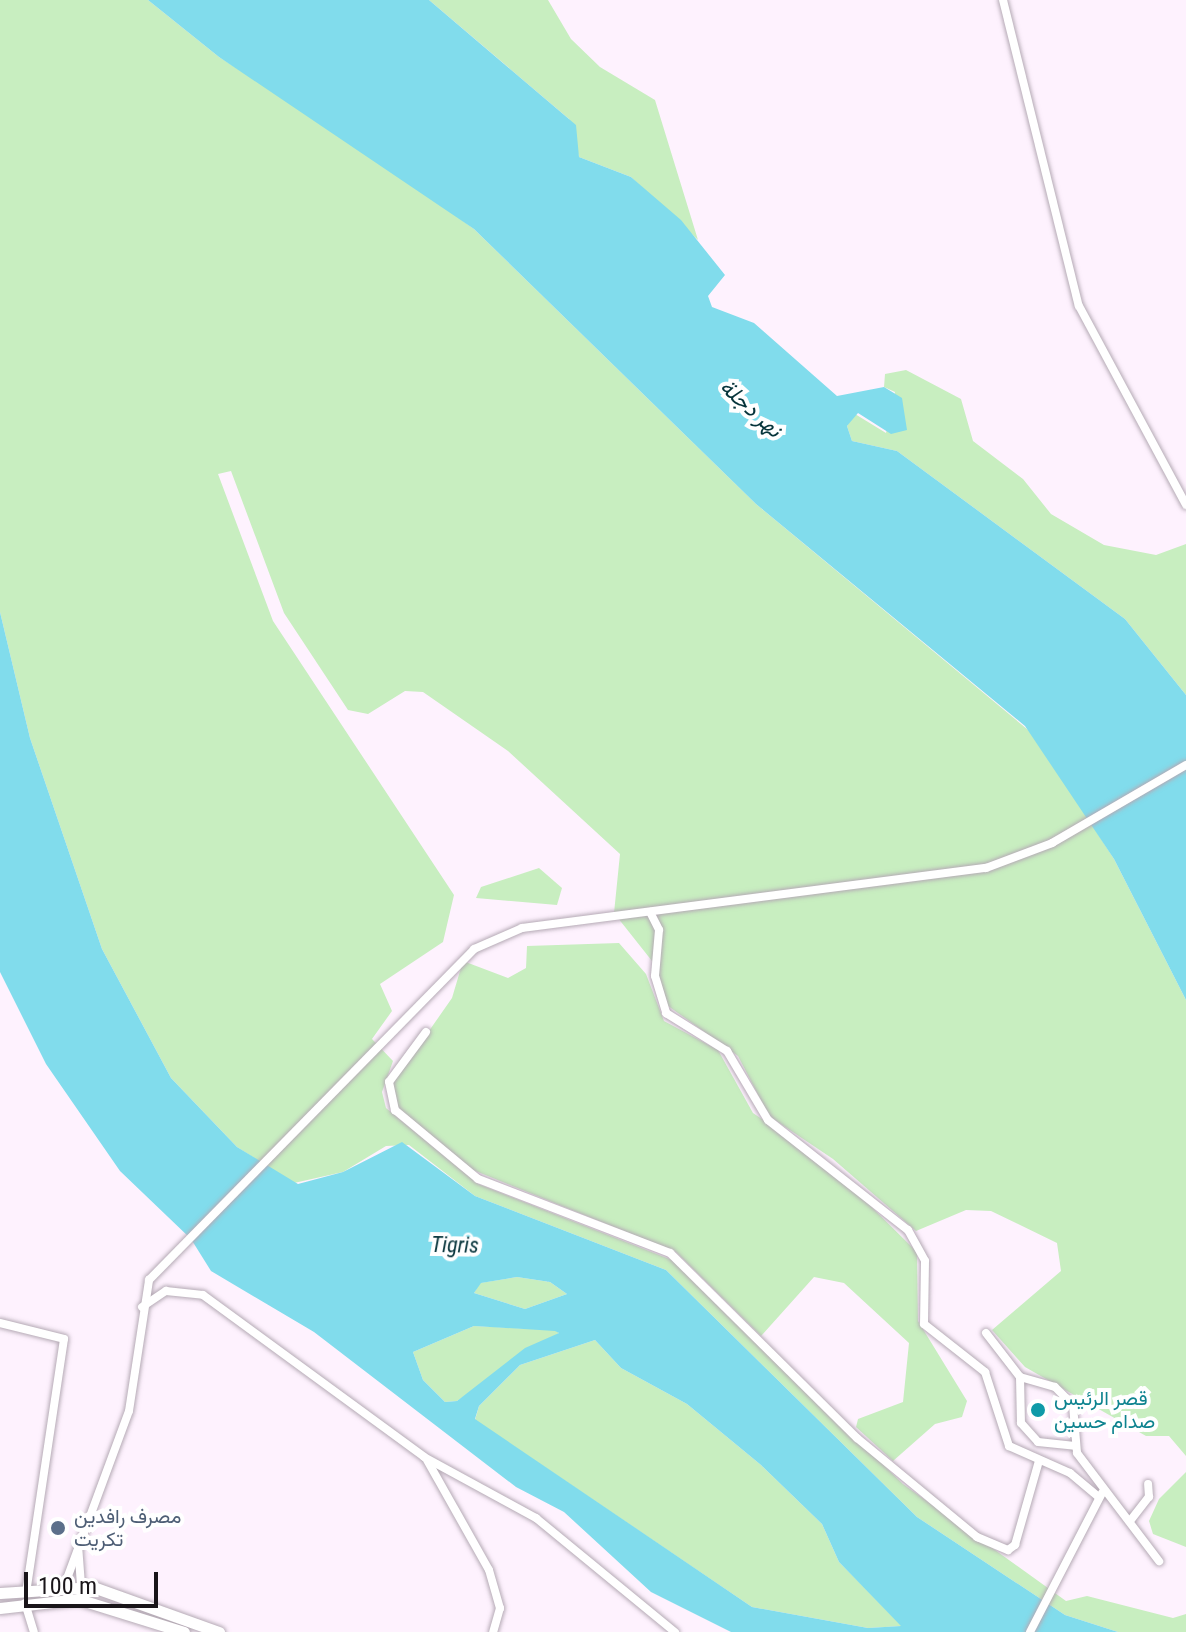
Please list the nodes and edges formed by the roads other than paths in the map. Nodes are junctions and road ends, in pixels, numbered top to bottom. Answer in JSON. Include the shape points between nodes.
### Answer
{"nodes":[{"id":1,"x":1003,"y":0,"type":"edge"},
{"id":2,"x":1186,"y":505,"type":"edge"},
{"id":3,"x":1186,"y":765,"type":"edge"},
{"id":4,"x":650,"y":912,"type":"junction"},
{"id":5,"x":426,"y":1032,"type":"dead end"},
{"id":6,"x":142,"y":1307,"type":"junction"},
{"id":7,"x":0,"y":1323,"type":"edge"},
{"id":8,"x":986,"y":1333,"type":"dead end"},
{"id":9,"x":1020,"y":1377,"type":"junction"},
{"id":10,"x":1075,"y":1446,"type":"junction"},
{"id":11,"x":424,"y":1457,"type":"junction"},
{"id":12,"x":1039,"y":1461,"type":"junction"},
{"id":13,"x":1148,"y":1484,"type":"dead end"},
{"id":14,"x":1102,"y":1493,"type":"junction"},
{"id":15,"x":1130,"y":1521,"type":"junction"},
{"id":16,"x":78,"y":1545,"type":"junction"},
{"id":17,"x":1159,"y":1561,"type":"dead end"},
{"id":18,"x":65,"y":1584,"type":"junction"},
{"id":19,"x":81,"y":1585,"type":"junction"},
{"id":20,"x":27,"y":1587,"type":"junction"},
{"id":21,"x":0,"y":1593,"type":"edge"},
{"id":22,"x":25,"y":1603,"type":"junction"},
{"id":23,"x":0,"y":1608,"type":"edge"},
{"id":24,"x":34,"y":1632,"type":"edge"},
{"id":25,"x":184,"y":1632,"type":"edge"},
{"id":26,"x":219,"y":1632,"type":"edge"},
{"id":27,"x":493,"y":1632,"type":"edge"},
{"id":28,"x":675,"y":1632,"type":"edge"},
{"id":29,"x":1030,"y":1632,"type":"edge"}],
"edges":[{"from":1,"to":2,"type":"street","via":[[1079,306]]},
{"from":3,"to":4,"type":"street","via":[[1072,832],[963,874]]},
{"from":4,"to":6,"type":"street","via":[[522,928],[489,940],[386,1035],[155,1272]]},
{"from":4,"to":12,"type":"street","via":[[659,930],[655,976],[666,1013],[727,1051],[768,1120],[908,1230],[925,1261],[924,1324],[985,1372],[1009,1446]]},
{"from":5,"to":12,"type":"street","via":[[389,1082],[395,1110],[478,1179],[670,1253],[857,1438],[977,1537],[1008,1550],[1015,1545]]},
{"from":6,"to":11,"type":"street","via":[[166,1291],[203,1295]]},
{"from":6,"to":16,"type":"street","via":[[129,1411]]},
{"from":7,"to":20,"type":"street","via":[[64,1339]]},
{"from":8,"to":9,"type":"street"},
{"from":9,"to":10,"type":"street","via":[[1055,1387],[1073,1405]]},
{"from":9,"to":10,"type":"street","via":[[1021,1423],[1038,1442]]},
{"from":10,"to":14,"type":"street"},
{"from":11,"to":27,"type":"street","via":[[489,1570],[500,1608]]},
{"from":11,"to":28,"type":"street","via":[[536,1518]]},
{"from":12,"to":14,"type":"street"},
{"from":13,"to":15,"type":"street","via":[[1149,1497]]},
{"from":14,"to":15,"type":"street"},
{"from":14,"to":29,"type":"street"},
{"from":15,"to":17,"type":"street"},
{"from":16,"to":18,"type":"street"},
{"from":16,"to":19,"type":"street"},
{"from":18,"to":19,"type":"main road"},
{"from":18,"to":20,"type":"main road"},
{"from":19,"to":26,"type":"main road"},
{"from":20,"to":21,"type":"main road"},
{"from":22,"to":23,"type":"main road"},
{"from":22,"to":24,"type":"street"},
{"from":22,"to":25,"type":"main road","via":[[94,1601]]}]}
